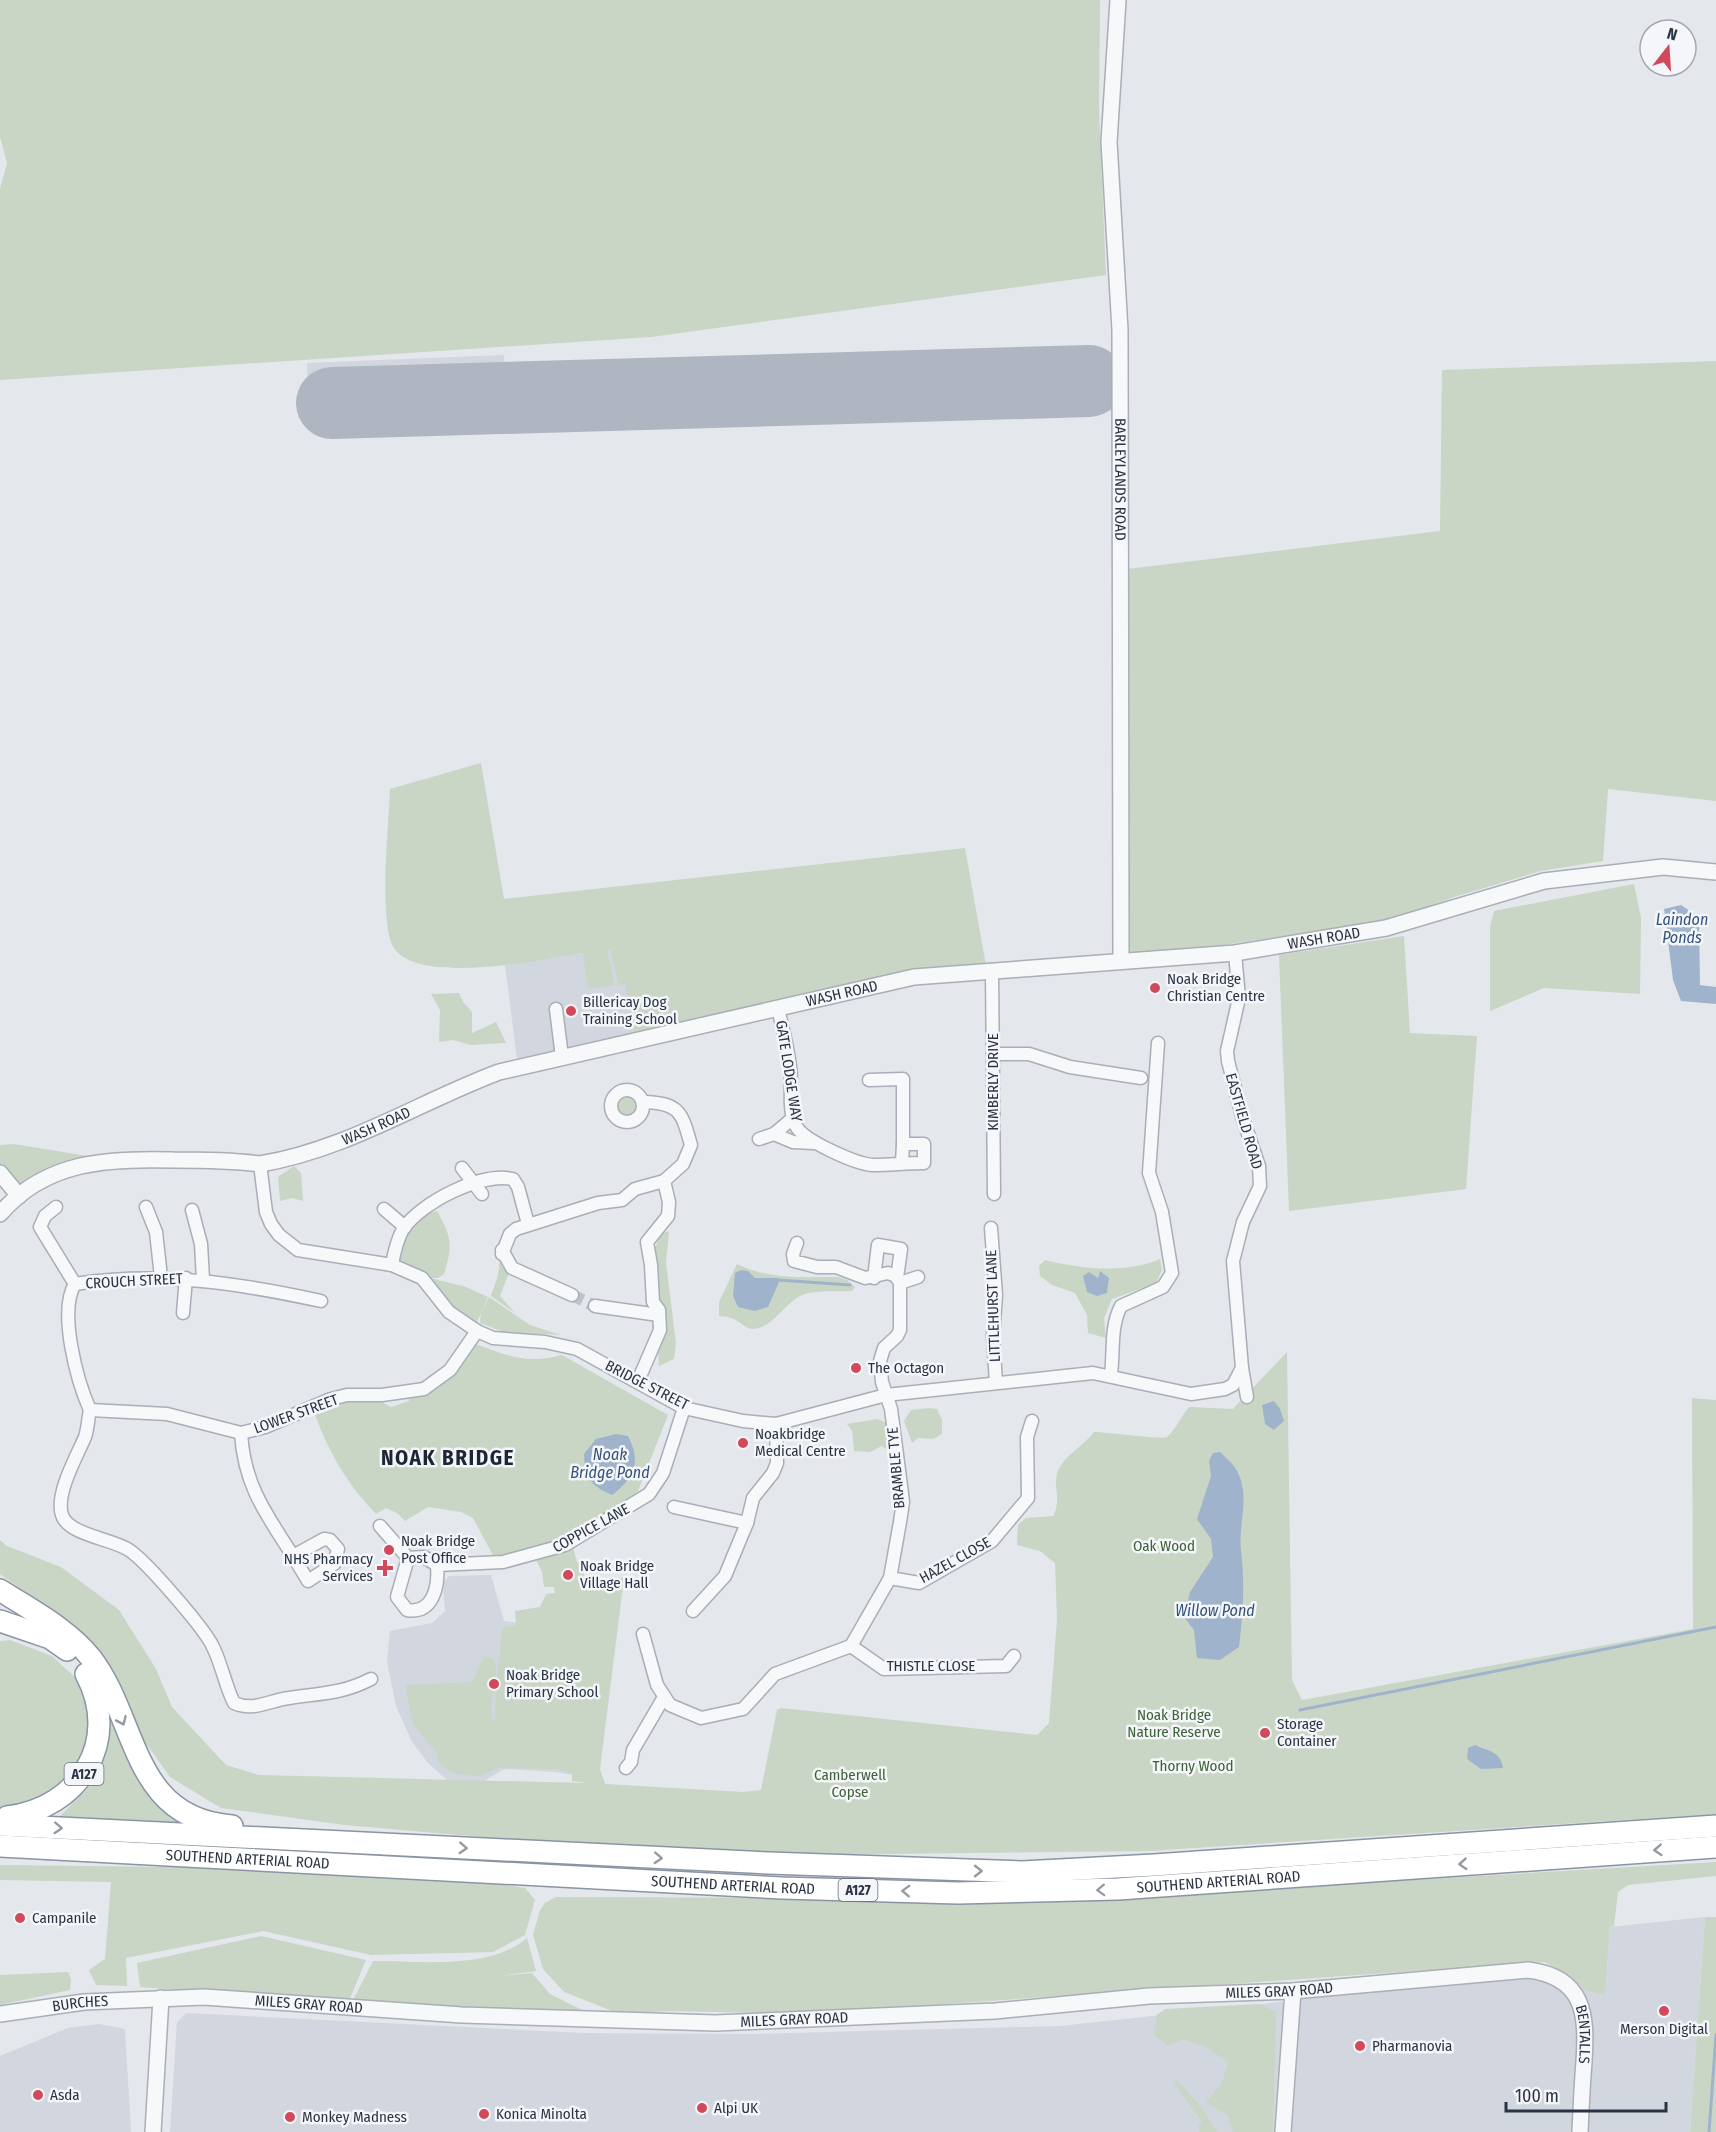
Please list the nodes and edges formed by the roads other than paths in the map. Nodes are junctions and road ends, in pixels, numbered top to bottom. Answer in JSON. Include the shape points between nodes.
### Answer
{"nodes":[{"id":1,"x":1118,"y":0,"type":"edge"},
{"id":2,"x":1716,"y":872,"type":"edge"},
{"id":3,"x":1235,"y":952,"type":"junction"},
{"id":4,"x":1121,"y":960,"type":"junction"},
{"id":5,"x":993,"y":970,"type":"junction"},
{"id":6,"x":778,"y":1008,"type":"junction"},
{"id":7,"x":556,"y":1009,"type":"dead end"},
{"id":8,"x":1158,"y":1043,"type":"dead end"},
{"id":9,"x":993,"y":1054,"type":"junction"},
{"id":10,"x":562,"y":1057,"type":"junction"},
{"id":11,"x":1141,"y":1078,"type":"dead end"},
{"id":12,"x":869,"y":1080,"type":"dead end"},
{"id":13,"x":644,"y":1102,"type":"dead end"},
{"id":14,"x":793,"y":1118,"type":"junction"},
{"id":15,"x":774,"y":1134,"type":"junction"},
{"id":16,"x":759,"y":1139,"type":"dead end"},
{"id":17,"x":819,"y":1143,"type":"junction"},
{"id":18,"x":903,"y":1144,"type":"junction"},
{"id":19,"x":902,"y":1163,"type":"junction"},
{"id":20,"x":260,"y":1164,"type":"junction"},
{"id":21,"x":462,"y":1168,"type":"dead end"},
{"id":22,"x":0,"y":1173,"type":"edge"},
{"id":23,"x":664,"y":1181,"type":"junction"},
{"id":24,"x":474,"y":1183,"type":"junction"},
{"id":25,"x":482,"y":1194,"type":"dead end"},
{"id":26,"x":994,"y":1194,"type":"dead end"},
{"id":27,"x":19,"y":1196,"type":"junction"},
{"id":28,"x":146,"y":1206,"type":"dead end"},
{"id":29,"x":56,"y":1207,"type":"dead end"},
{"id":30,"x":384,"y":1209,"type":"dead end"},
{"id":31,"x":192,"y":1210,"type":"dead end"},
{"id":32,"x":0,"y":1215,"type":"edge"},
{"id":33,"x":528,"y":1224,"type":"junction"},
{"id":34,"x":405,"y":1227,"type":"junction"},
{"id":35,"x":991,"y":1228,"type":"dead end"},
{"id":36,"x":797,"y":1243,"type":"dead end"},
{"id":37,"x":392,"y":1265,"type":"junction"},
{"id":38,"x":161,"y":1277,"type":"junction"},
{"id":39,"x":918,"y":1277,"type":"dead end"},
{"id":40,"x":186,"y":1278,"type":"junction"},
{"id":41,"x":874,"y":1278,"type":"junction"},
{"id":42,"x":203,"y":1279,"type":"junction"},
{"id":43,"x":898,"y":1280,"type":"junction"},
{"id":44,"x":75,"y":1284,"type":"junction"},
{"id":45,"x":572,"y":1296,"type":"tunnel mouth"},
{"id":46,"x":321,"y":1301,"type":"dead end"},
{"id":47,"x":595,"y":1306,"type":"tunnel mouth"},
{"id":48,"x":183,"y":1313,"type":"dead end"},
{"id":49,"x":659,"y":1315,"type":"junction"},
{"id":50,"x":477,"y":1331,"type":"junction"},
{"id":51,"x":1242,"y":1364,"type":"junction"},
{"id":52,"x":1110,"y":1374,"type":"junction"},
{"id":53,"x":638,"y":1381,"type":"junction"},
{"id":54,"x":996,"y":1383,"type":"junction"},
{"id":55,"x":886,"y":1395,"type":"junction"},
{"id":56,"x":1247,"y":1397,"type":"dead end"},
{"id":57,"x":684,"y":1408,"type":"junction"},
{"id":58,"x":90,"y":1410,"type":"junction"},
{"id":59,"x":1032,"y":1421,"type":"dead end"},
{"id":60,"x":776,"y":1424,"type":"junction"},
{"id":61,"x":241,"y":1433,"type":"junction"},
{"id":62,"x":674,"y":1507,"type":"dead end"},
{"id":63,"x":747,"y":1523,"type":"junction"},
{"id":64,"x":380,"y":1526,"type":"dead end"},
{"id":65,"x":293,"y":1556,"type":"dead end"},
{"id":66,"x":408,"y":1558,"type":"junction"},
{"id":67,"x":437,"y":1565,"type":"junction"},
{"id":68,"x":890,"y":1578,"type":"junction"},
{"id":69,"x":0,"y":1590,"type":"edge"},
{"id":70,"x":693,"y":1611,"type":"dead end"},
{"id":71,"x":0,"y":1621,"type":"edge"},
{"id":72,"x":0,"y":1630,"type":"edge"},
{"id":73,"x":643,"y":1634,"type":"dead end"},
{"id":74,"x":851,"y":1646,"type":"junction"},
{"id":75,"x":1014,"y":1656,"type":"dead end"},
{"id":76,"x":89,"y":1679,"type":"junction"},
{"id":77,"x":371,"y":1679,"type":"dead end"},
{"id":78,"x":664,"y":1696,"type":"junction"},
{"id":79,"x":626,"y":1768,"type":"dead end"},
{"id":80,"x":0,"y":1817,"type":"edge"},
{"id":81,"x":0,"y":1825,"type":"edge"},
{"id":82,"x":1716,"y":1826,"type":"edge"},
{"id":83,"x":0,"y":1846,"type":"edge"},
{"id":84,"x":1716,"y":1846,"type":"edge"},
{"id":85,"x":430,"y":1847,"type":"junction"},
{"id":86,"x":1560,"y":1980,"type":"joint"},
{"id":87,"x":1293,"y":1991,"type":"junction"},
{"id":88,"x":161,"y":1998,"type":"junction"},
{"id":89,"x":0,"y":2014,"type":"edge"},
{"id":90,"x":153,"y":2132,"type":"edge"},
{"id":91,"x":1283,"y":2132,"type":"edge"},
{"id":92,"x":1580,"y":2132,"type":"edge"}],
"edges":[{"from":1,"to":4,"type":"street","name":"BARLEYLANDS ROAD","via":[[1109,142],[1120,330]]},
{"from":2,"to":3,"type":"street","name":"WASH ROAD","via":[[1663,867],[1544,880],[1386,928]]},
{"from":3,"to":4,"type":"street","name":"WASH ROAD"},
{"from":3,"to":51,"type":"street","name":"EASTFIELD ROAD","via":[[1239,998],[1228,1061],[1259,1166],[1260,1186],[1233,1261]]},
{"from":4,"to":5,"type":"street","name":"WASH ROAD"},
{"from":5,"to":6,"type":"street","name":"WASH ROAD","via":[[914,977]]},
{"from":5,"to":9,"type":"street","name":"KIMBERLY DRIVE"},
{"from":6,"to":10,"type":"street","name":"WASH ROAD"},
{"from":6,"to":14,"type":"street","name":"GATE LODGE WAY","via":[[790,1067]]},
{"from":7,"to":10,"type":"street"},
{"from":8,"to":52,"type":"street","via":[[1149,1173],[1162,1212],[1172,1273],[1163,1287],[1121,1305],[1113,1330]]},
{"from":9,"to":11,"type":"street","via":[[1054,1056],[1070,1067]]},
{"from":9,"to":26,"type":"street","name":"KIMBERLY DRIVE"},
{"from":10,"to":20,"type":"street","name":"WASH ROAD","via":[[499,1072],[331,1146]]},
{"from":12,"to":18,"type":"street","via":[[903,1079]]},
{"from":13,"to":23,"type":"street","via":[[668,1103],[675,1109],[691,1145],[683,1164]]},
{"from":14,"to":15,"type":"street"},
{"from":14,"to":17,"type":"street","name":"GATE LODGE WAY","via":[[804,1135]]},
{"from":15,"to":16,"type":"street"},
{"from":15,"to":17,"type":"street","via":[[793,1142]]},
{"from":17,"to":19,"type":"street","name":"GATE LODGE WAY","via":[[856,1162]]},
{"from":18,"to":19,"type":"street"},
{"from":18,"to":19,"type":"street","name":"GATE LODGE WAY","via":[[924,1144],[924,1163]]},
{"from":20,"to":27,"type":"street","name":"WASH ROAD","via":[[105,1160],[60,1171]]},
{"from":20,"to":37,"type":"street","name":"BRIDGE STREET","via":[[271,1224],[298,1250]]},
{"from":21,"to":24,"type":"street"},
{"from":22,"to":27,"type":"street"},
{"from":23,"to":33,"type":"street","via":[[635,1189],[622,1200],[598,1203]]},
{"from":23,"to":49,"type":"street","via":[[668,1216],[647,1242],[653,1302]]},
{"from":24,"to":25,"type":"street"},
{"from":24,"to":33,"type":"street","via":[[497,1177],[513,1179]]},
{"from":24,"to":34,"type":"street","via":[[419,1213]]},
{"from":27,"to":32,"type":"street","name":"WASH ROAD"},
{"from":28,"to":38,"type":"street","via":[[156,1232]]},
{"from":29,"to":44,"type":"street","via":[[40,1227]]},
{"from":30,"to":34,"type":"street"},
{"from":31,"to":42,"type":"street","via":[[201,1244]]},
{"from":33,"to":45,"type":"street","via":[[510,1234],[502,1252],[512,1268]]},
{"from":34,"to":37,"type":"street"},
{"from":35,"to":54,"type":"street","name":"LITTLEHURST LANE"},
{"from":36,"to":41,"type":"street","via":[[794,1261]]},
{"from":37,"to":50,"type":"street","name":"BRIDGE STREET","via":[[422,1278],[449,1312]]},
{"from":38,"to":40,"type":"street","name":"CROUCH STREET"},
{"from":38,"to":44,"type":"street","name":"CROUCH STREET"},
{"from":39,"to":43,"type":"street"},
{"from":40,"to":42,"type":"street","name":"CROUCH STREET"},
{"from":40,"to":48,"type":"street"},
{"from":41,"to":43,"type":"street","via":[[888,1273]]},
{"from":41,"to":43,"type":"street","name":"BRAMBLE TYE","via":[[879,1245],[901,1250]]},
{"from":42,"to":46,"type":"street","name":"CROUCH STREET"},
{"from":43,"to":55,"type":"street","name":"BRAMBLE TYE","via":[[900,1330],[884,1348],[880,1361]]},
{"from":44,"to":58,"type":"street","name":"CROUCH STREET","via":[[67,1304],[67,1320]]},
{"from":47,"to":49,"type":"street"},
{"from":49,"to":53,"type":"street","via":[[658,1340]]},
{"from":50,"to":53,"type":"street","name":"BRIDGE STREET","via":[[493,1338],[577,1348]]},
{"from":50,"to":61,"type":"street","name":"LOWER STREET","via":[[450,1370],[424,1389],[339,1397]]},
{"from":51,"to":52,"type":"street","name":"BRIDGE STREET","via":[[1233,1384],[1225,1389],[1191,1394]]},
{"from":51,"to":56,"type":"street","name":"EASTFIELD ROAD"},
{"from":52,"to":54,"type":"street","name":"BRIDGE STREET"},
{"from":53,"to":57,"type":"street","name":"BRIDGE STREET"},
{"from":54,"to":55,"type":"street","name":"BRIDGE STREET"},
{"from":55,"to":60,"type":"street","name":"BRIDGE STREET"},
{"from":55,"to":68,"type":"street","name":"BRAMBLE TYE","via":[[903,1502]]},
{"from":57,"to":60,"type":"street","name":"BRIDGE STREET"},
{"from":57,"to":67,"type":"street","name":"COPPICE LANE","via":[[663,1473],[650,1494],[633,1505],[565,1545],[545,1552],[504,1562]]},
{"from":58,"to":61,"type":"street","name":"LOWER STREET","via":[[167,1414]]},
{"from":58,"to":77,"type":"street","via":[[86,1434],[69,1473],[62,1515],[72,1528],[118,1545],[142,1560],[202,1629],[214,1648],[234,1703],[252,1708],[288,1698],[331,1695]]},
{"from":59,"to":68,"type":"street","name":"HAZEL CLOSE","via":[[1027,1437],[1028,1498],[992,1542],[920,1583]]},
{"from":60,"to":63,"type":"street","via":[[777,1463],[753,1498]]},
{"from":61,"to":65,"type":"street","via":[[251,1488]]},
{"from":62,"to":63,"type":"street"},
{"from":63,"to":70,"type":"street","via":[[726,1576]]},
{"from":64,"to":66,"type":"street"},
{"from":66,"to":67,"type":"street","name":"COPPICE LANE","via":[[424,1557]]},
{"from":66,"to":67,"type":"street","via":[[397,1597],[407,1610],[426,1608],[433,1598]]},
{"from":68,"to":74,"type":"street","name":"BRAMBLE TYE"},
{"from":69,"to":85,"type":"highway","one_way":true,"via":[[83,1648],[100,1674],[145,1771],[169,1800],[186,1812],[222,1825],[322,1832]]},
{"from":71,"to":76,"type":"highway","number":"A127","via":[[62,1646],[78,1660]]},
{"from":72,"to":76,"type":"highway","number":"A127","via":[[55,1648]]},
{"from":73,"to":78,"type":"street","via":[[657,1685]]},
{"from":74,"to":75,"type":"street","name":"THISTLE CLOSE","via":[[884,1669],[1006,1666]]},
{"from":74,"to":78,"type":"street","via":[[775,1674],[743,1708],[701,1718],[670,1706]]},
{"from":76,"to":80,"type":"highway","number":"A127","via":[[99,1717],[96,1743],[84,1774],[53,1804],[29,1814]]},
{"from":78,"to":79,"type":"street"},
{"from":81,"to":85,"type":"highway","name":"SOUTHEND ARTERIAL ROAD","number":"A127","one_way":true},
{"from":85,"to":82,"type":"highway","name":"SOUTHEND ARTERIAL ROAD","number":"A127","one_way":true,"via":[[1023,1872]]},
{"from":84,"to":83,"type":"highway","name":"SOUTHEND ARTERIAL ROAD","number":"A127","one_way":true,"via":[[1118,1889],[958,1893],[782,1888]]},
{"from":86,"to":87,"type":"street","name":"MILES GRAY ROAD","via":[[1545,1972],[1528,1970]]},
{"from":86,"to":92,"type":"street","name":"BENTALLS","via":[[1573,1990],[1586,2024]]},
{"from":87,"to":88,"type":"street","name":"MILES GRAY ROAD","via":[[1149,1995],[995,2011],[715,2023]]},
{"from":87,"to":91,"type":"street"},
{"from":88,"to":89,"type":"street","name":"BURCHES","via":[[84,2002]]},
{"from":88,"to":90,"type":"street"}]}
